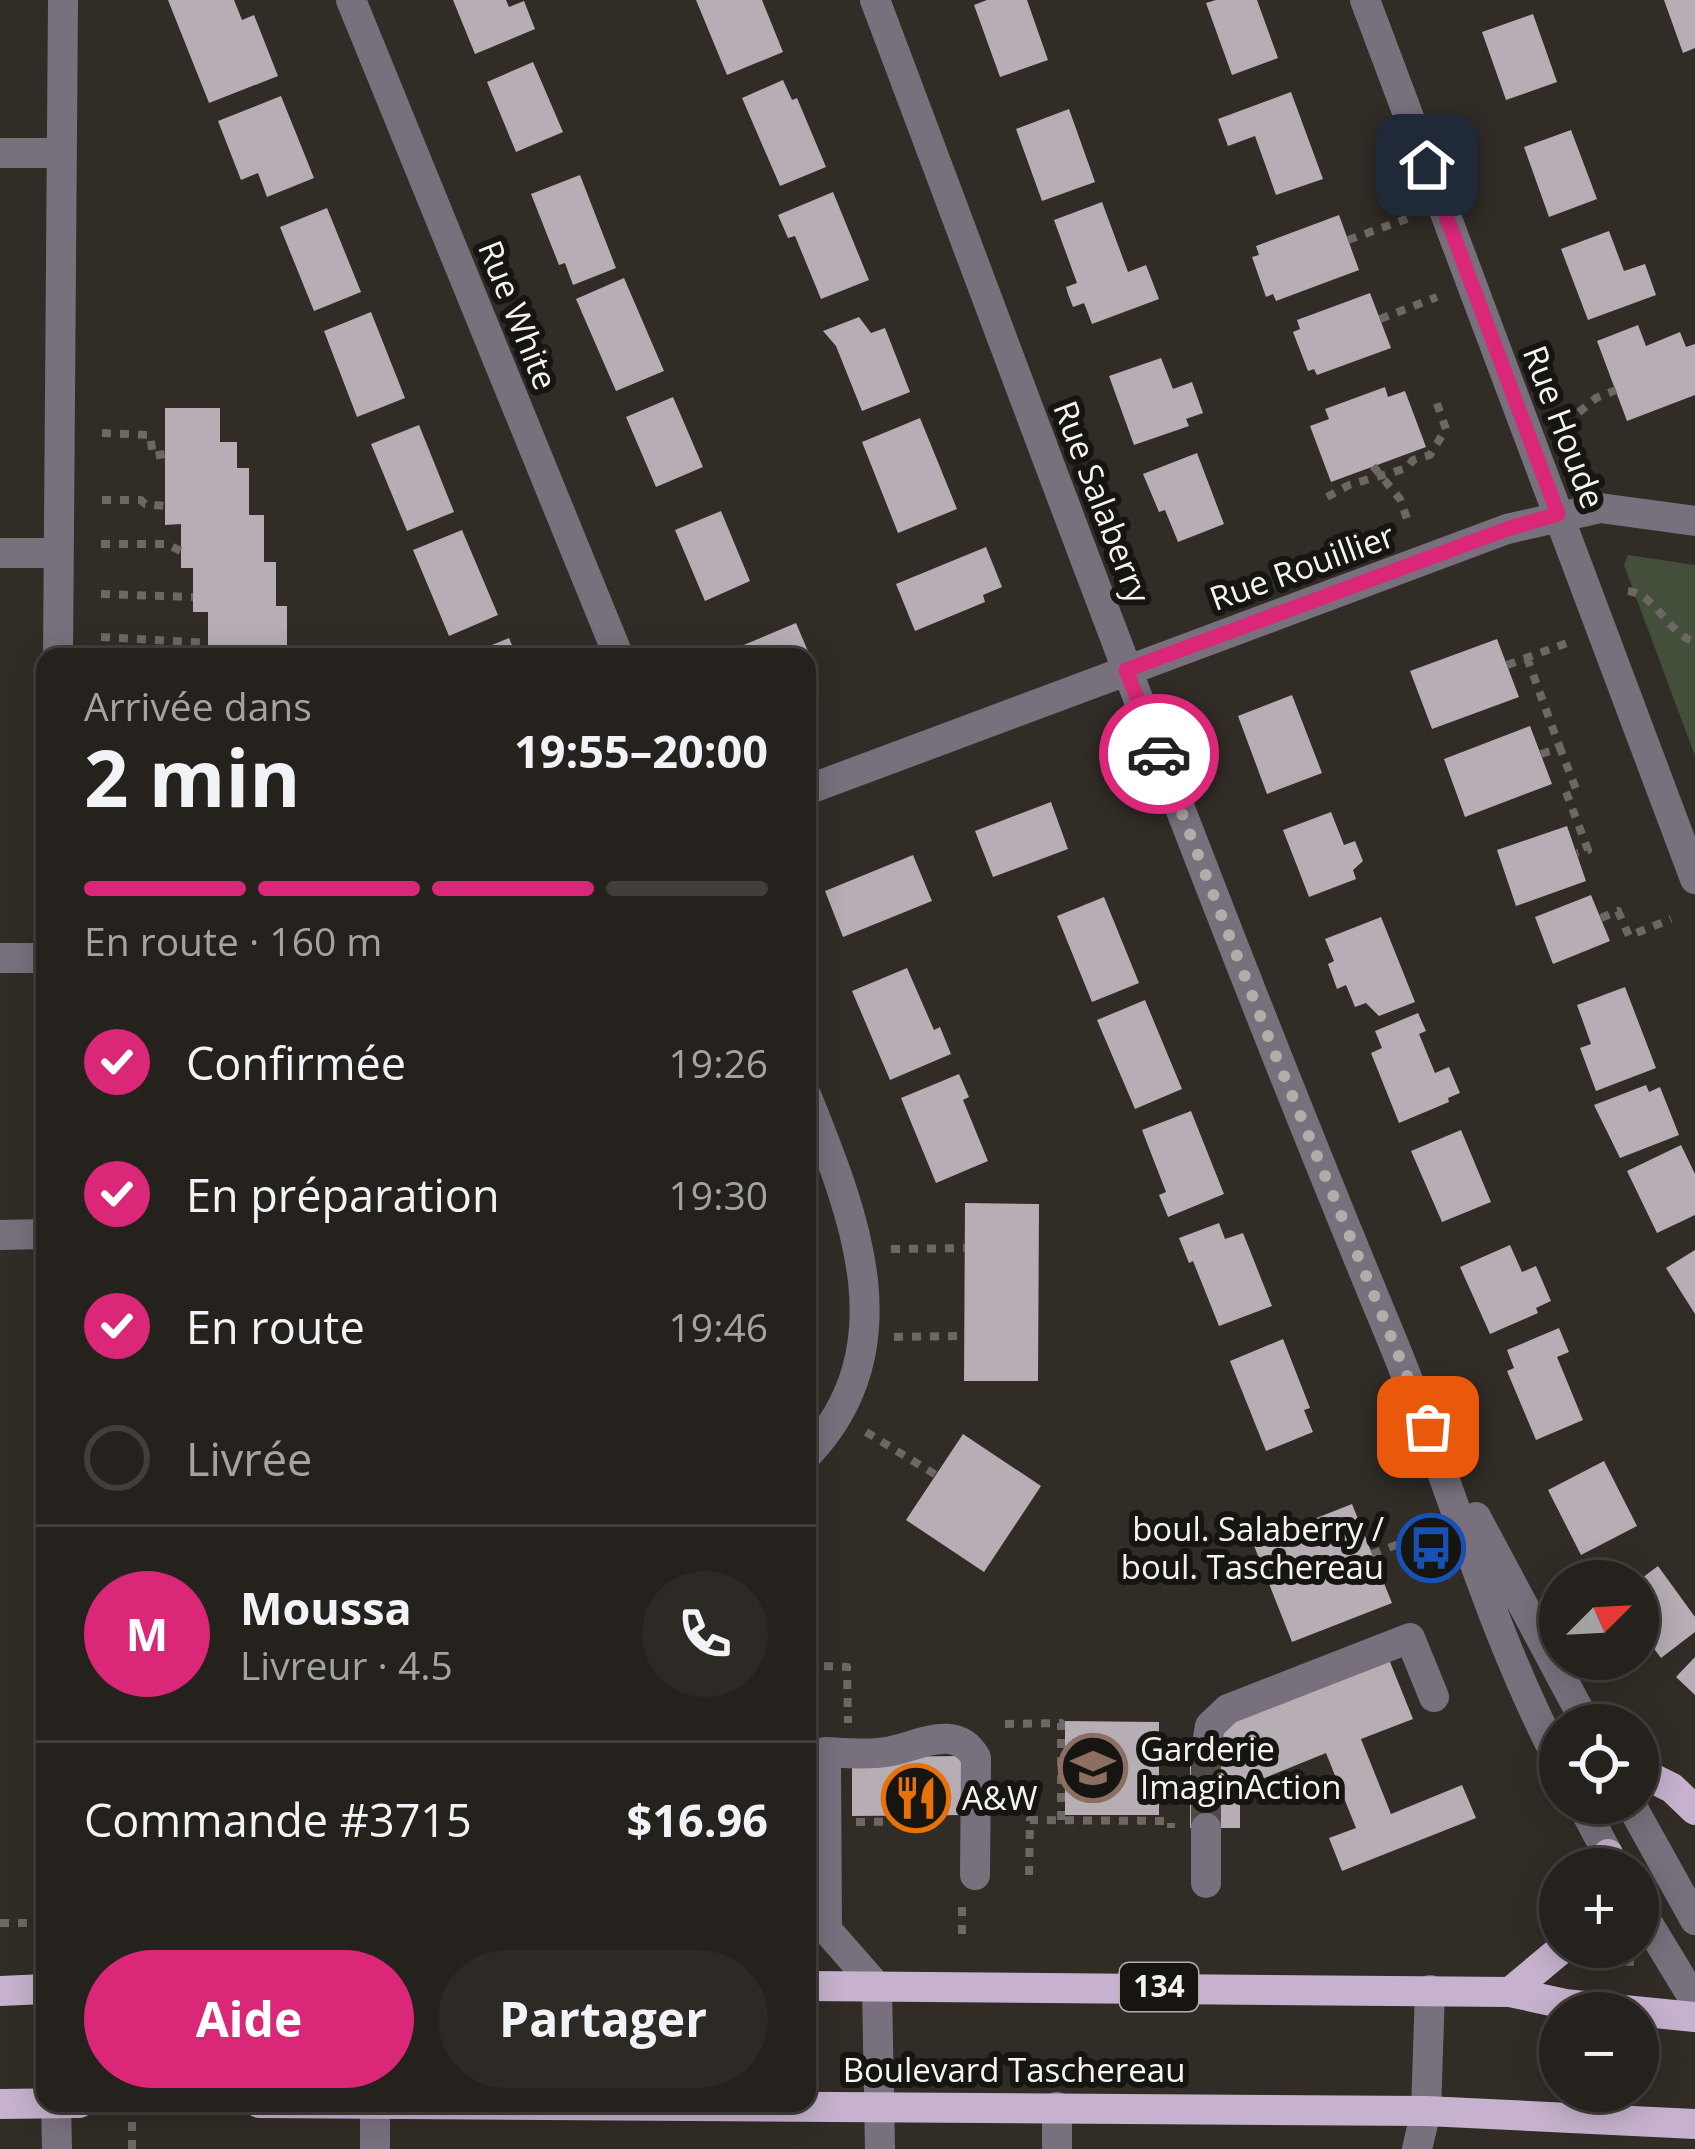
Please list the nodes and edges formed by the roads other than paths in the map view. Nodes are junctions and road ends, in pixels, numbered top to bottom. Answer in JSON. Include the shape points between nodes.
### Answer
{"nodes":[{"id":1,"x":63,"y":0,"type":"edge"},
{"id":2,"x":351,"y":0,"type":"edge"},
{"id":3,"x":875,"y":0,"type":"edge"},
{"id":4,"x":1365,"y":0,"type":"edge"},
{"id":5,"x":0,"y":153,"type":"edge"},
{"id":6,"x":59,"y":154,"type":"junction"},
{"id":7,"x":1558,"y":514,"type":"junction"},
{"id":8,"x":1695,"y":520,"type":"edge"},
{"id":9,"x":0,"y":553,"type":"edge"},
{"id":10,"x":58,"y":553,"type":"junction"},
{"id":11,"x":58,"y":648,"type":"edge"},
{"id":12,"x":615,"y":648,"type":"edge"},
{"id":13,"x":1126,"y":670,"type":"junction"},
{"id":14,"x":816,"y":787,"type":"edge"},
{"id":15,"x":1695,"y":879,"type":"edge"},
{"id":16,"x":0,"y":958,"type":"edge"},
{"id":17,"x":36,"y":958,"type":"edge"},
{"id":18,"x":816,"y":1127,"type":"edge"},
{"id":19,"x":36,"y":1234,"type":"edge"},
{"id":20,"x":0,"y":1235,"type":"edge"},
{"id":21,"x":1428,"y":1427,"type":"junction"},
{"id":22,"x":816,"y":1445,"type":"edge"},
{"id":23,"x":1434,"y":1697,"type":"dead end"},
{"id":24,"x":1576,"y":1704,"type":"edge"},
{"id":25,"x":1539,"y":1723,"type":"edge"},
{"id":26,"x":827,"y":1750,"type":"edge"},
{"id":27,"x":1206,"y":1750,"type":"tunnel mouth"},
{"id":28,"x":1659,"y":1782,"type":"edge"},
{"id":29,"x":1695,"y":1810,"type":"edge"},
{"id":30,"x":1642,"y":1824,"type":"edge"},
{"id":31,"x":1206,"y":1828,"type":"tunnel mouth"},
{"id":32,"x":1206,"y":1882,"type":"dead end"},
{"id":33,"x":969,"y":1885,"type":"road end"},
{"id":34,"x":1695,"y":1920,"type":"edge"},
{"id":35,"x":1659,"y":1942,"type":"edge"},
{"id":36,"x":1549,"y":1968,"type":"edge"},
{"id":37,"x":816,"y":1985,"type":"edge"},
{"id":38,"x":877,"y":1987,"type":"junction"},
{"id":39,"x":36,"y":1989,"type":"edge"},
{"id":40,"x":1430,"y":1990,"type":"junction"},
{"id":41,"x":0,"y":1991,"type":"edge"},
{"id":42,"x":1510,"y":1992,"type":"junction"},
{"id":43,"x":1695,"y":2001,"type":"edge"},
{"id":44,"x":1695,"y":2017,"type":"edge"},
{"id":45,"x":36,"y":2103,"type":"edge"},
{"id":46,"x":0,"y":2104,"type":"edge"},
{"id":47,"x":816,"y":2105,"type":"edge"},
{"id":48,"x":880,"y":2105,"type":"junction"},
{"id":49,"x":1057,"y":2107,"type":"junction"},
{"id":50,"x":1426,"y":2110,"type":"junction"},
{"id":51,"x":56,"y":2112,"type":"edge"},
{"id":52,"x":375,"y":2112,"type":"edge"},
{"id":53,"x":1695,"y":2124,"type":"edge"},
{"id":54,"x":57,"y":2149,"type":"edge"},
{"id":55,"x":375,"y":2149,"type":"edge"},
{"id":56,"x":880,"y":2149,"type":"edge"},
{"id":57,"x":1057,"y":2149,"type":"edge"},
{"id":58,"x":1418,"y":2149,"type":"edge"}],
"edges":[{"from":1,"to":6,"type":"street"},
{"from":2,"to":12,"type":"street","name":"Rue White"},
{"from":3,"to":13,"type":"street","name":"Rue Salaberry"},
{"from":4,"to":7,"type":"street","name":"Rue Houde"},
{"from":5,"to":6,"type":"street"},
{"from":6,"to":10,"type":"street"},
{"from":7,"to":8,"type":"street","name":"Rue Rouillier","via":[[1610,508]]},
{"from":7,"to":13,"type":"street","name":"Rue Rouillier"},
{"from":7,"to":15,"type":"street","name":"Rue Houde"},
{"from":9,"to":10,"type":"street"},
{"from":10,"to":11,"type":"street"},
{"from":13,"to":14,"type":"street","name":"Rue Rouillier"},
{"from":13,"to":21,"type":"street","name":"Rue Salaberry"},
{"from":16,"to":17,"type":"street"},
{"from":18,"to":22,"type":"street","via":[[857,1234],[866,1293],[850,1389]]},
{"from":19,"to":20,"type":"street"},
{"from":21,"to":24,"type":"street","name":"Rue Salaberry"},
{"from":21,"to":25,"type":"street","name":"Rue Salaberry"},
{"from":23,"to":27,"type":"street","via":[[1410,1638],[1228,1709],[1210,1726]]},
{"from":26,"to":33,"type":"street","via":[[889,1752],[935,1739],[969,1746],[976,1758]]},
{"from":26,"to":38,"type":"street","via":[[826,1930]]},
{"from":28,"to":29,"type":"main road"},
{"from":30,"to":34,"type":"street"},
{"from":31,"to":32,"type":"street"},
{"from":35,"to":43,"type":"street"},
{"from":36,"to":42,"type":"main road"},
{"from":37,"to":38,"type":"main road","number":"134"},
{"from":38,"to":40,"type":"main road","number":"134"},
{"from":38,"to":48,"type":"street"},
{"from":39,"to":41,"type":"main road"},
{"from":40,"to":42,"type":"main road","number":"134"},
{"from":40,"to":50,"type":"street"},
{"from":42,"to":44,"type":"main road","number":"134"},
{"from":45,"to":46,"type":"main road"},
{"from":47,"to":48,"type":"main road","name":"Boulevard Taschereau"},
{"from":48,"to":49,"type":"main road","name":"Boulevard Taschereau"},
{"from":48,"to":56,"type":"street"},
{"from":49,"to":50,"type":"main road","name":"Boulevard Taschereau"},
{"from":49,"to":57,"type":"street"},
{"from":50,"to":53,"type":"main road","name":"Boulevard Taschereau"},
{"from":50,"to":58,"type":"street"},
{"from":51,"to":54,"type":"street"},
{"from":52,"to":55,"type":"street"}]}
